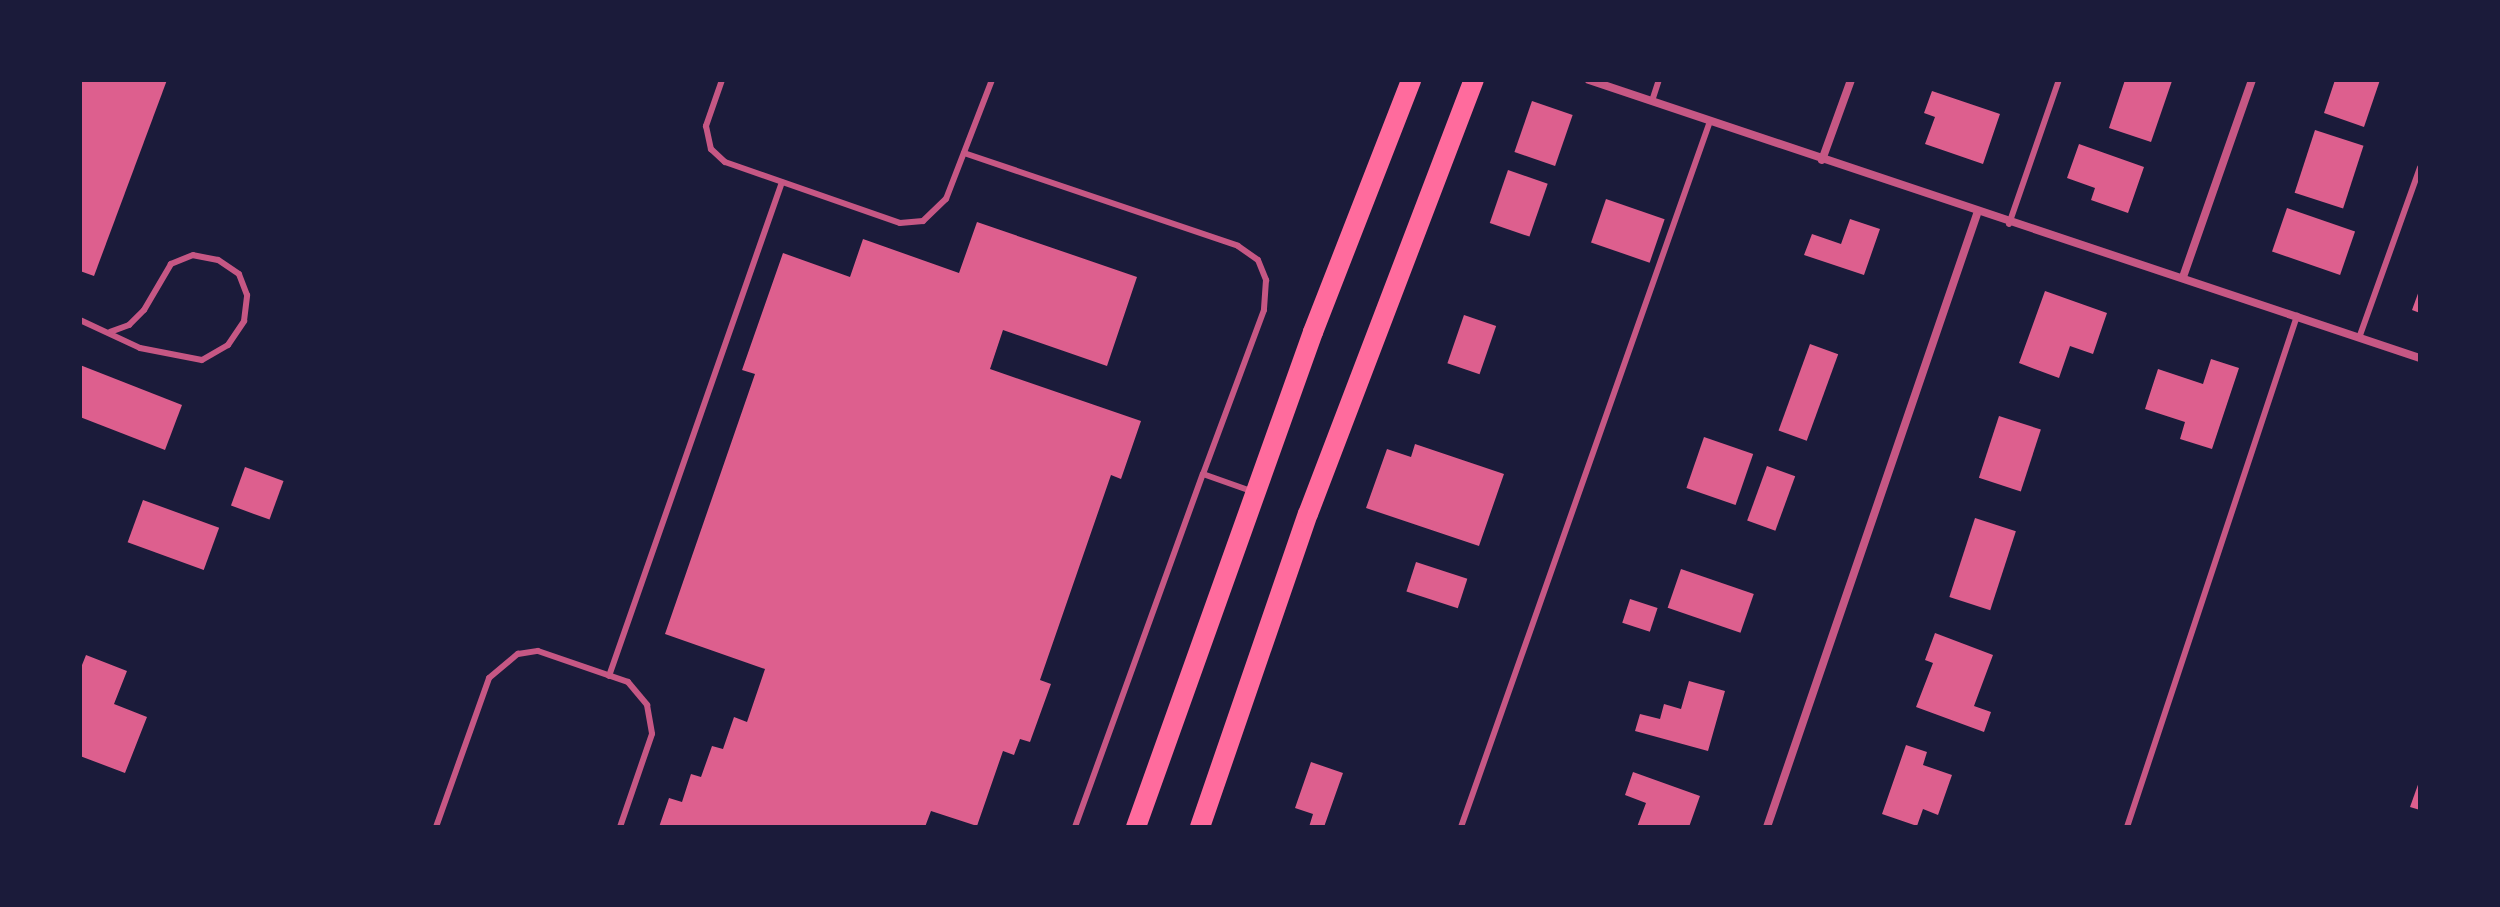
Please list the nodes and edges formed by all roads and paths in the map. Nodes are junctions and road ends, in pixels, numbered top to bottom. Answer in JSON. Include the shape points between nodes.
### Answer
{"nodes":[{"id":1,"x":722,"y":80,"type":"edge"},
{"id":2,"x":992,"y":80,"type":"edge"},
{"id":3,"x":1411,"y":80,"type":"edge"},
{"id":4,"x":1474,"y":80,"type":"edge"},
{"id":5,"x":1589,"y":80,"type":"edge"},
{"id":6,"x":1659,"y":80,"type":"edge"},
{"id":7,"x":1851,"y":80,"type":"edge"},
{"id":8,"x":2059,"y":80,"type":"edge"},
{"id":9,"x":2252,"y":80,"type":"edge"},
{"id":10,"x":1652,"y":101,"type":"junction"},
{"id":11,"x":1710,"y":121,"type":"junction"},
{"id":12,"x":964,"y":153,"type":"junction"},
{"id":13,"x":1822,"y":160,"type":"junction"},
{"id":14,"x":2420,"y":168,"type":"edge"},
{"id":15,"x":782,"y":182,"type":"junction"},
{"id":16,"x":1977,"y":214,"type":"junction"},
{"id":17,"x":2009,"y":224,"type":"junction"},
{"id":18,"x":2183,"y":277,"type":"junction"},
{"id":19,"x":2297,"y":316,"type":"junction"},
{"id":20,"x":80,"y":320,"type":"edge"},
{"id":21,"x":110,"y":332,"type":"junction"},
{"id":22,"x":2359,"y":338,"type":"junction"},
{"id":23,"x":2420,"y":358,"type":"edge"},
{"id":24,"x":1203,"y":474,"type":"junction"},
{"id":25,"x":1254,"y":492,"type":"junction"},
{"id":26,"x":609,"y":676,"type":"junction"},
{"id":27,"x":436,"y":827,"type":"edge"},
{"id":28,"x":620,"y":827,"type":"edge"},
{"id":29,"x":1075,"y":827,"type":"edge"},
{"id":30,"x":1136,"y":827,"type":"edge"},
{"id":31,"x":1200,"y":827,"type":"edge"},
{"id":32,"x":1461,"y":827,"type":"edge"},
{"id":33,"x":1767,"y":827,"type":"edge"},
{"id":34,"x":2127,"y":827,"type":"edge"}],
"edges":[{"from":1,"to":15,"type":"lane","via":[[706,126],[711,149],[725,162]]},
{"from":2,"to":12,"type":"lane"},
{"from":3,"to":25,"type":"main road"},
{"from":4,"to":31,"type":"main road","via":[[1313,499]]},
{"from":5,"to":10,"type":"street"},
{"from":6,"to":10,"type":"lane"},
{"from":7,"to":13,"type":"street"},
{"from":8,"to":17,"type":"lane"},
{"from":9,"to":18,"type":"street"},
{"from":10,"to":11,"type":"street"},
{"from":11,"to":13,"type":"street"},
{"from":11,"to":32,"type":"lane"},
{"from":12,"to":15,"type":"lane","via":[[946,199],[923,221],[900,223]]},
{"from":12,"to":24,"type":"lane","via":[[1238,246],[1258,260],[1266,280],[1264,310]]},
{"from":13,"to":16,"type":"street"},
{"from":14,"to":22,"type":"lane"},
{"from":15,"to":26,"type":"lane"},
{"from":16,"to":17,"type":"street"},
{"from":16,"to":33,"type":"street"},
{"from":17,"to":18,"type":"street"},
{"from":18,"to":19,"type":"street"},
{"from":19,"to":22,"type":"street"},
{"from":19,"to":34,"type":"lane"},
{"from":20,"to":21,"type":"lane"},
{"from":21,"to":21,"type":"lane","via":[[170,357],[202,360],[228,345],[244,321],[247,295],[239,274],[218,260],[193,255],[171,264],[144,310],[129,325]]},
{"from":22,"to":23,"type":"street"},
{"from":24,"to":25,"type":"lane"},
{"from":24,"to":29,"type":"lane"},
{"from":25,"to":30,"type":"main road"},
{"from":26,"to":27,"type":"lane","via":[[538,651],[518,654],[489,678]]},
{"from":26,"to":28,"type":"lane","via":[[628,682],[647,705],[652,734]]}]}
